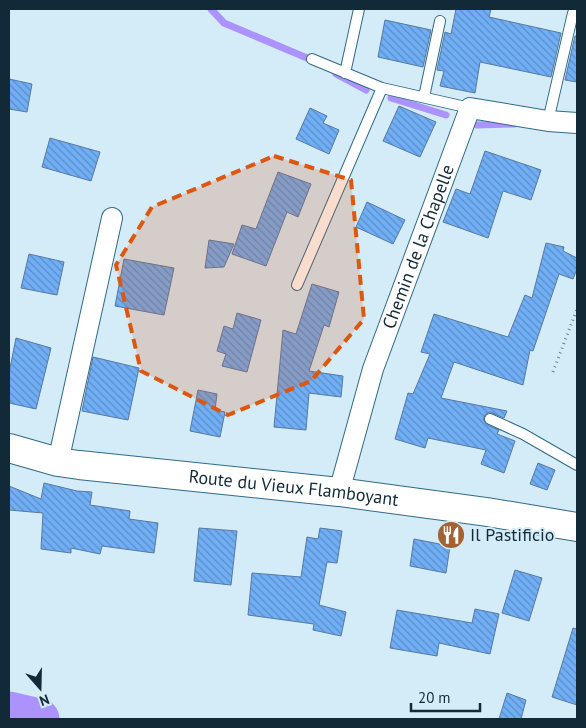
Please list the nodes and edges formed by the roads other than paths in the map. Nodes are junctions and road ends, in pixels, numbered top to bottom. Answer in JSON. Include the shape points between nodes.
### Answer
{"nodes":[{"id":1,"x":359,"y":9,"type":"edge"},
{"id":2,"x":573,"y":13,"type":"dead end"},
{"id":3,"x":440,"y":20,"type":"dead end"},
{"id":4,"x":312,"y":59,"type":"dead end"},
{"id":5,"x":345,"y":72,"type":"junction"},
{"id":6,"x":382,"y":88,"type":"junction"},
{"id":7,"x":424,"y":97,"type":"junction"},
{"id":8,"x":470,"y":108,"type":"junction"},
{"id":9,"x":548,"y":121,"type":"junction"},
{"id":10,"x":577,"y":123,"type":"edge"},
{"id":11,"x":112,"y":218,"type":"dead end"},
{"id":12,"x":297,"y":285,"type":"dead end"},
{"id":13,"x":490,"y":419,"type":"dead end"},
{"id":14,"x":9,"y":448,"type":"edge"},
{"id":15,"x":58,"y":462,"type":"junction"},
{"id":16,"x":577,"y":465,"type":"edge"},
{"id":17,"x":339,"y":492,"type":"junction"},
{"id":18,"x":577,"y":527,"type":"edge"}],
"edges":[{"from":1,"to":5,"type":"lane"},
{"from":2,"to":9,"type":"lane"},
{"from":3,"to":7,"type":"lane"},
{"from":4,"to":5,"type":"lane"},
{"from":5,"to":6,"type":"lane"},
{"from":6,"to":7,"type":"lane"},
{"from":6,"to":12,"type":"lane"},
{"from":7,"to":8,"type":"lane"},
{"from":8,"to":9,"type":"street"},
{"from":8,"to":17,"type":"street","name":"Chemin de la Chapelle","via":[[373,369]]},
{"from":9,"to":10,"type":"street"},
{"from":11,"to":15,"type":"street"},
{"from":13,"to":16,"type":"lane"},
{"from":14,"to":15,"type":"main road","name":"Route du Vieux Flamboyant"},
{"from":15,"to":17,"type":"main road","name":"Route du Vieux Flamboyant"},
{"from":17,"to":18,"type":"main road","name":"Route du Vieux Flamboyant"}]}
